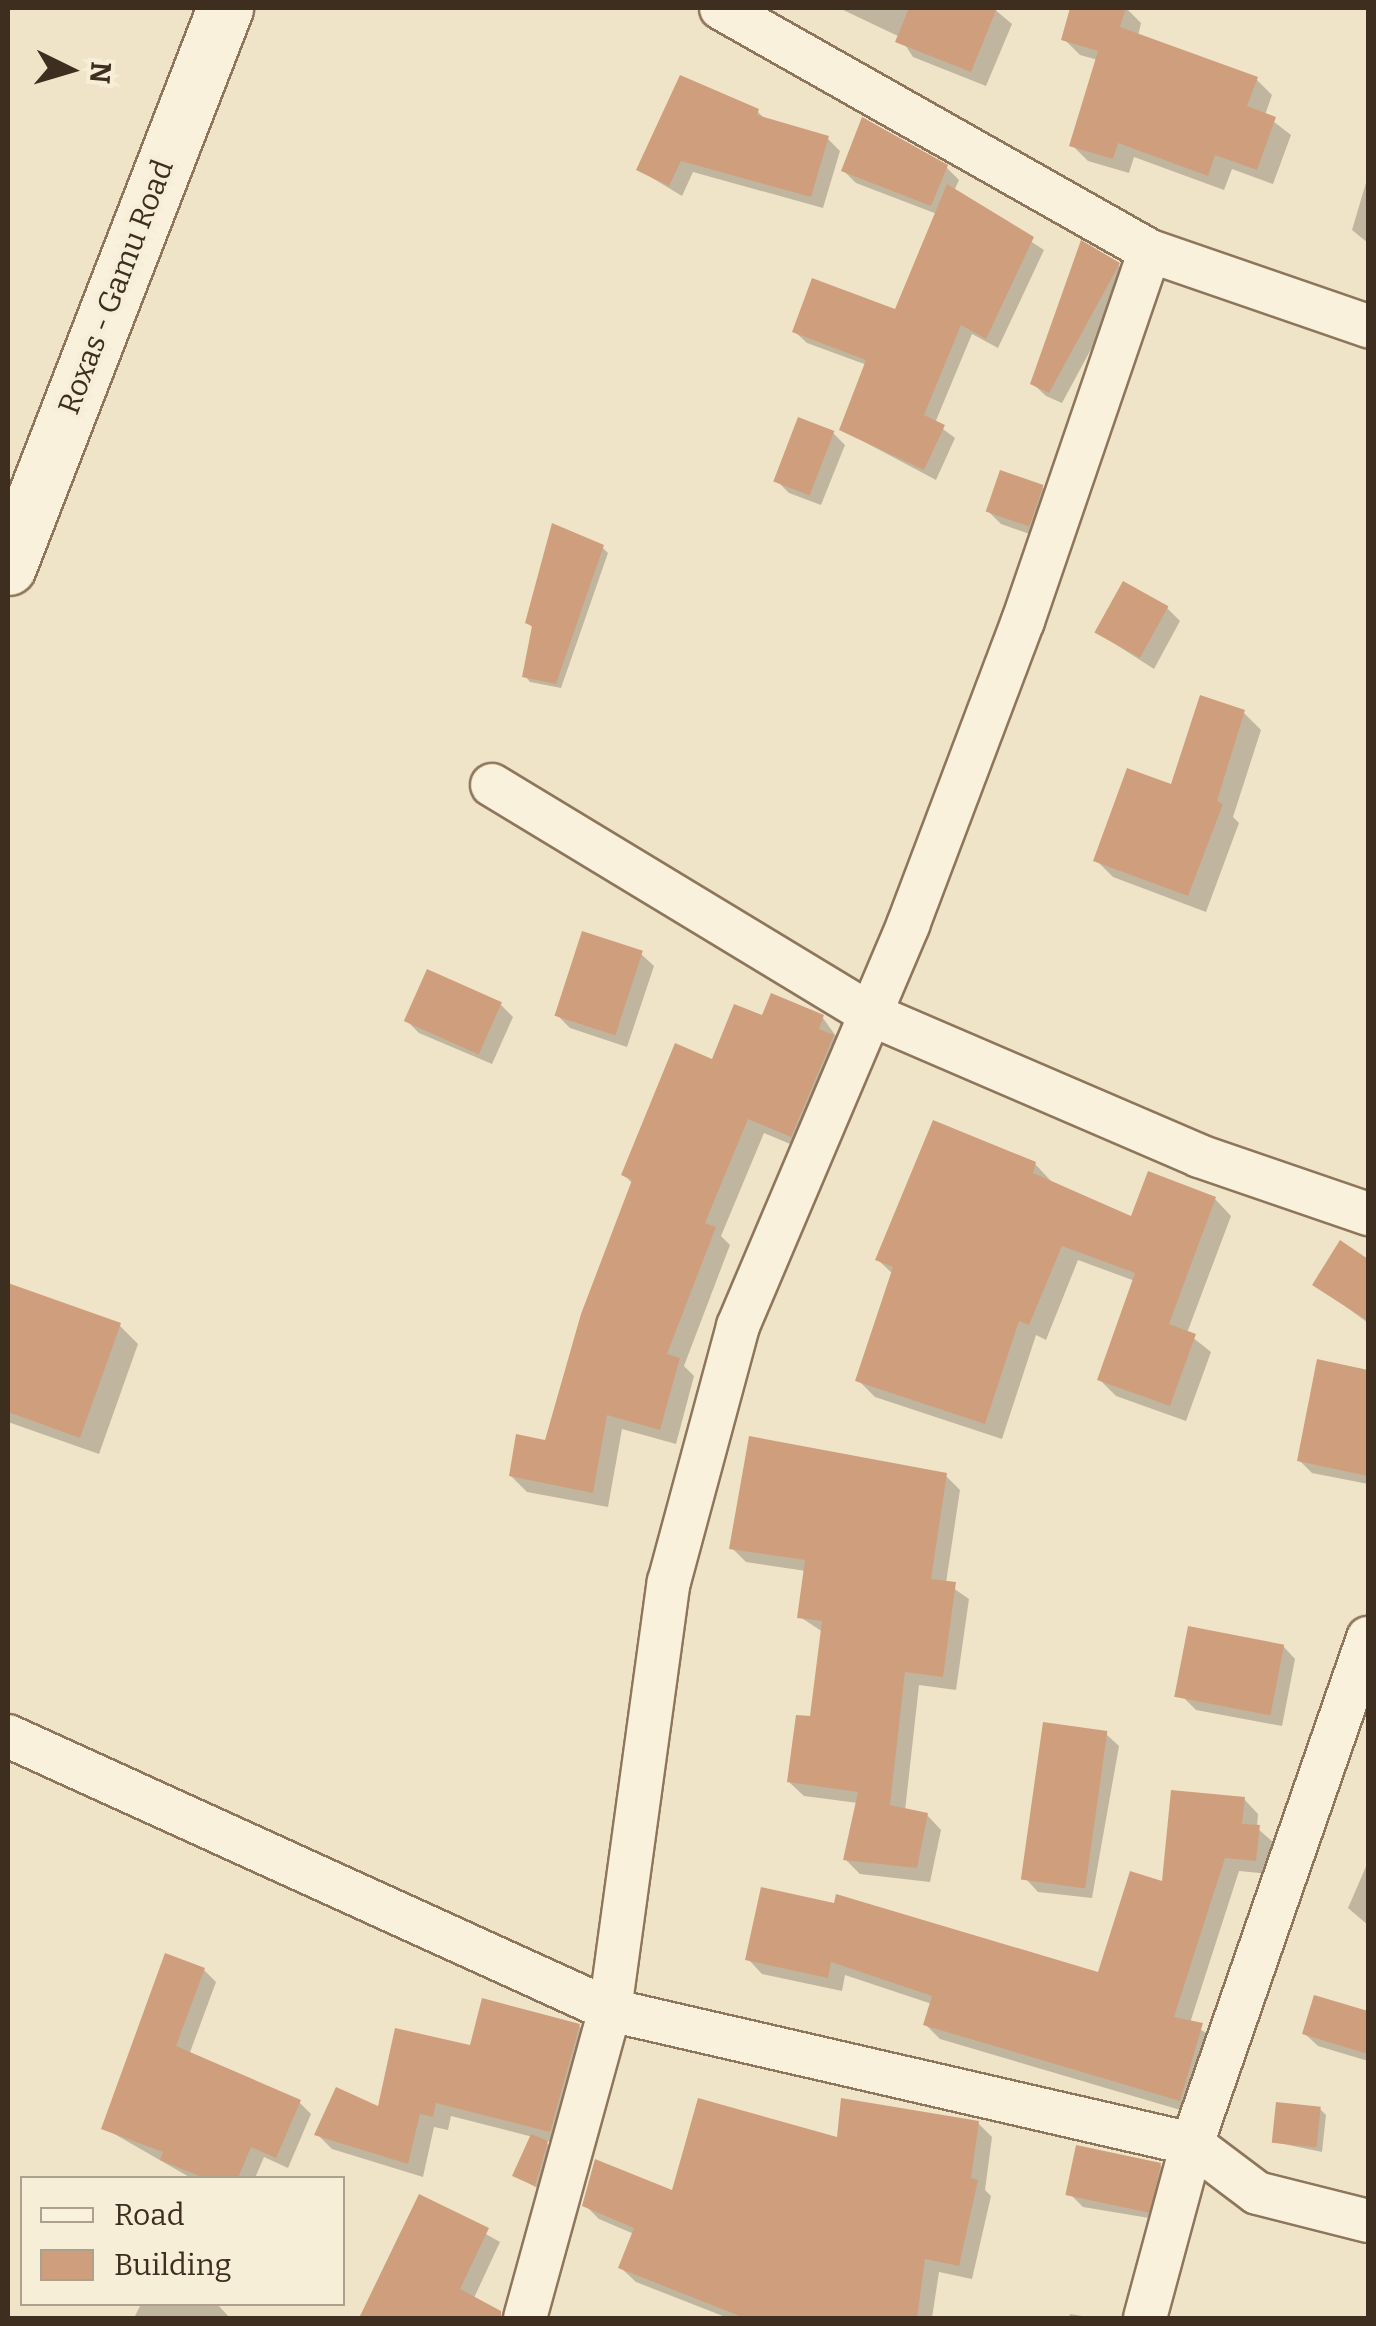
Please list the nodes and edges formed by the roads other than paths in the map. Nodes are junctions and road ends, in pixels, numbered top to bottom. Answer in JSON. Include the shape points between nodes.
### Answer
{"nodes":[{"id":1,"x":224,"y":8,"type":"edge"},
{"id":2,"x":721,"y":8,"type":"edge"},
{"id":3,"x":1150,"y":250,"type":"junction"},
{"id":4,"x":1368,"y":326,"type":"edge"},
{"id":5,"x":8,"y":567,"type":"edge"},
{"id":6,"x":492,"y":785,"type":"dead end"},
{"id":7,"x":870,"y":1014,"type":"junction"},
{"id":8,"x":1368,"y":1214,"type":"edge"},
{"id":9,"x":1368,"y":1638,"type":"edge"},
{"id":10,"x":8,"y":1736,"type":"edge"},
{"id":11,"x":610,"y":2010,"type":"junction"},
{"id":12,"x":1192,"y":2144,"type":"junction"},
{"id":13,"x":1368,"y":2221,"type":"edge"},
{"id":14,"x":526,"y":2318,"type":"edge"},
{"id":15,"x":1145,"y":2318,"type":"edge"}],
"edges":[{"from":1,"to":5,"type":"main road","name":"Roxas - Gamu Road"},
{"from":2,"to":3,"type":"street"},
{"from":3,"to":4,"type":"street"},
{"from":3,"to":7,"type":"street","via":[[1023,622]]},
{"from":6,"to":7,"type":"street"},
{"from":7,"to":8,"type":"street","via":[[1199,1156]]},
{"from":7,"to":11,"type":"street","via":[[738,1326],[706,1432],[669,1582]]},
{"from":9,"to":12,"type":"street"},
{"from":10,"to":11,"type":"street"},
{"from":11,"to":12,"type":"street"},
{"from":11,"to":14,"type":"street"},
{"from":12,"to":13,"type":"street","via":[[1257,2193]]},
{"from":12,"to":15,"type":"street"}]}
